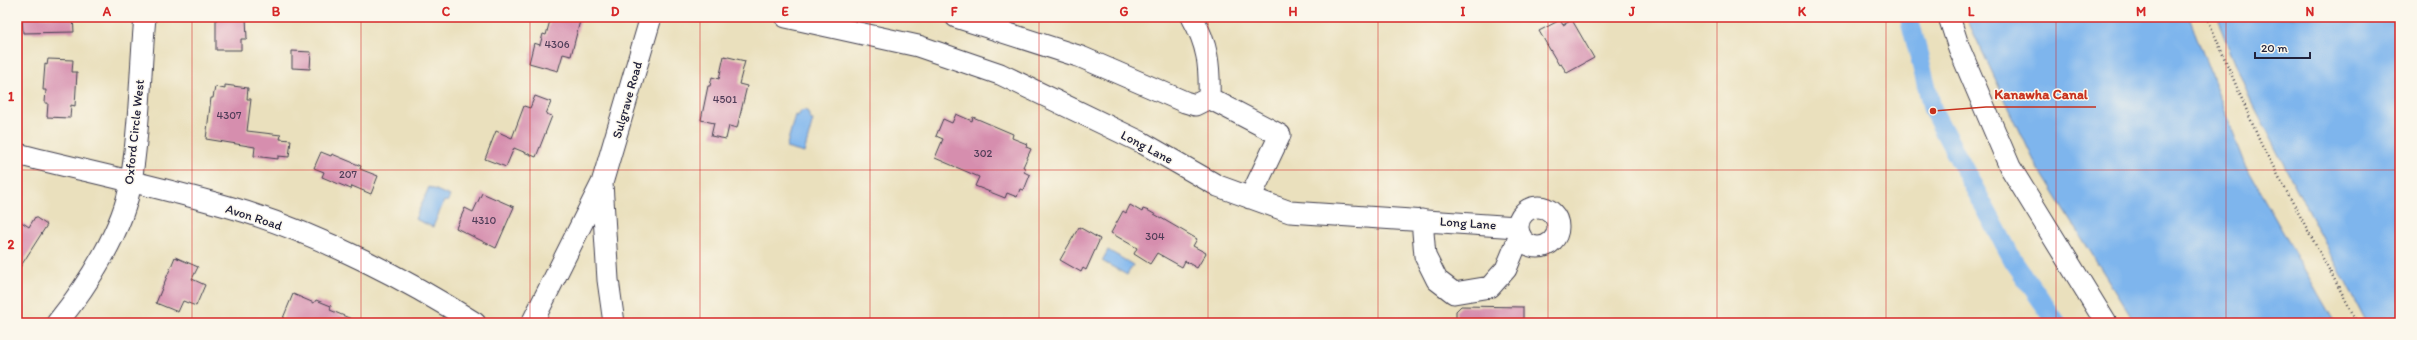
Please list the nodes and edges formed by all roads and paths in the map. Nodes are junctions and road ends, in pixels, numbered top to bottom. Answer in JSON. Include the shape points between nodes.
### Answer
{"nodes":[{"id":1,"x":145,"y":17,"type":"edge"},
{"id":2,"x":651,"y":17,"type":"edge"},
{"id":3,"x":786,"y":17,"type":"edge"},
{"id":4,"x":956,"y":17,"type":"edge"},
{"id":5,"x":1192,"y":17,"type":"edge"},
{"id":6,"x":1949,"y":17,"type":"edge"},
{"id":7,"x":2207,"y":17,"type":"edge"},
{"id":8,"x":1209,"y":98,"type":"junction"},
{"id":9,"x":17,"y":154,"type":"edge"},
{"id":10,"x":131,"y":182,"type":"junction"},
{"id":11,"x":602,"y":183,"type":"junction"},
{"id":12,"x":1250,"y":198,"type":"junction"},
{"id":13,"x":1422,"y":220,"type":"junction"},
{"id":14,"x":57,"y":323,"type":"edge"},
{"id":15,"x":475,"y":323,"type":"edge"},
{"id":16,"x":532,"y":323,"type":"edge"},
{"id":17,"x":614,"y":323,"type":"edge"},
{"id":18,"x":2106,"y":323,"type":"edge"},
{"id":19,"x":2358,"y":323,"type":"edge"}],
"edges":[{"from":1,"to":10,"type":"street","name":"Oxford Circle West"},
{"from":2,"to":11,"type":"street","name":"Sulgrave Road"},
{"from":3,"to":12,"type":"street","name":"Long Lane","via":[[918,46],[1000,74],[1141,142],[1218,186]]},
{"from":4,"to":8,"type":"street","via":[[1081,57],[1186,102],[1196,105]]},
{"from":5,"to":8,"type":"street","via":[[1203,36],[1210,68]]},
{"from":6,"to":18,"type":"street","via":[[1959,48],[2010,167]]},
{"from":7,"to":19,"type":"path","via":[[2261,144]]},
{"from":8,"to":12,"type":"street","via":[[1280,135]]},
{"from":9,"to":10,"type":"street","name":"Avon Road"},
{"from":10,"to":14,"type":"street","name":"Oxford Circle West","via":[[103,256],[77,299]]},
{"from":10,"to":15,"type":"street","name":"Avon Road","via":[[247,213],[309,236],[372,265]]},
{"from":11,"to":16,"type":"street","name":"Sulgrave Road"},
{"from":11,"to":17,"type":"street","name":"Sulgrave Road","via":[[608,280]]},
{"from":12,"to":13,"type":"street","name":"Long Lane","via":[[1290,212]]},
{"from":13,"to":13,"type":"street","name":"Long Lane","via":[[1518,231],[1506,269],[1490,287],[1454,293],[1437,280],[1425,256]]}]}
